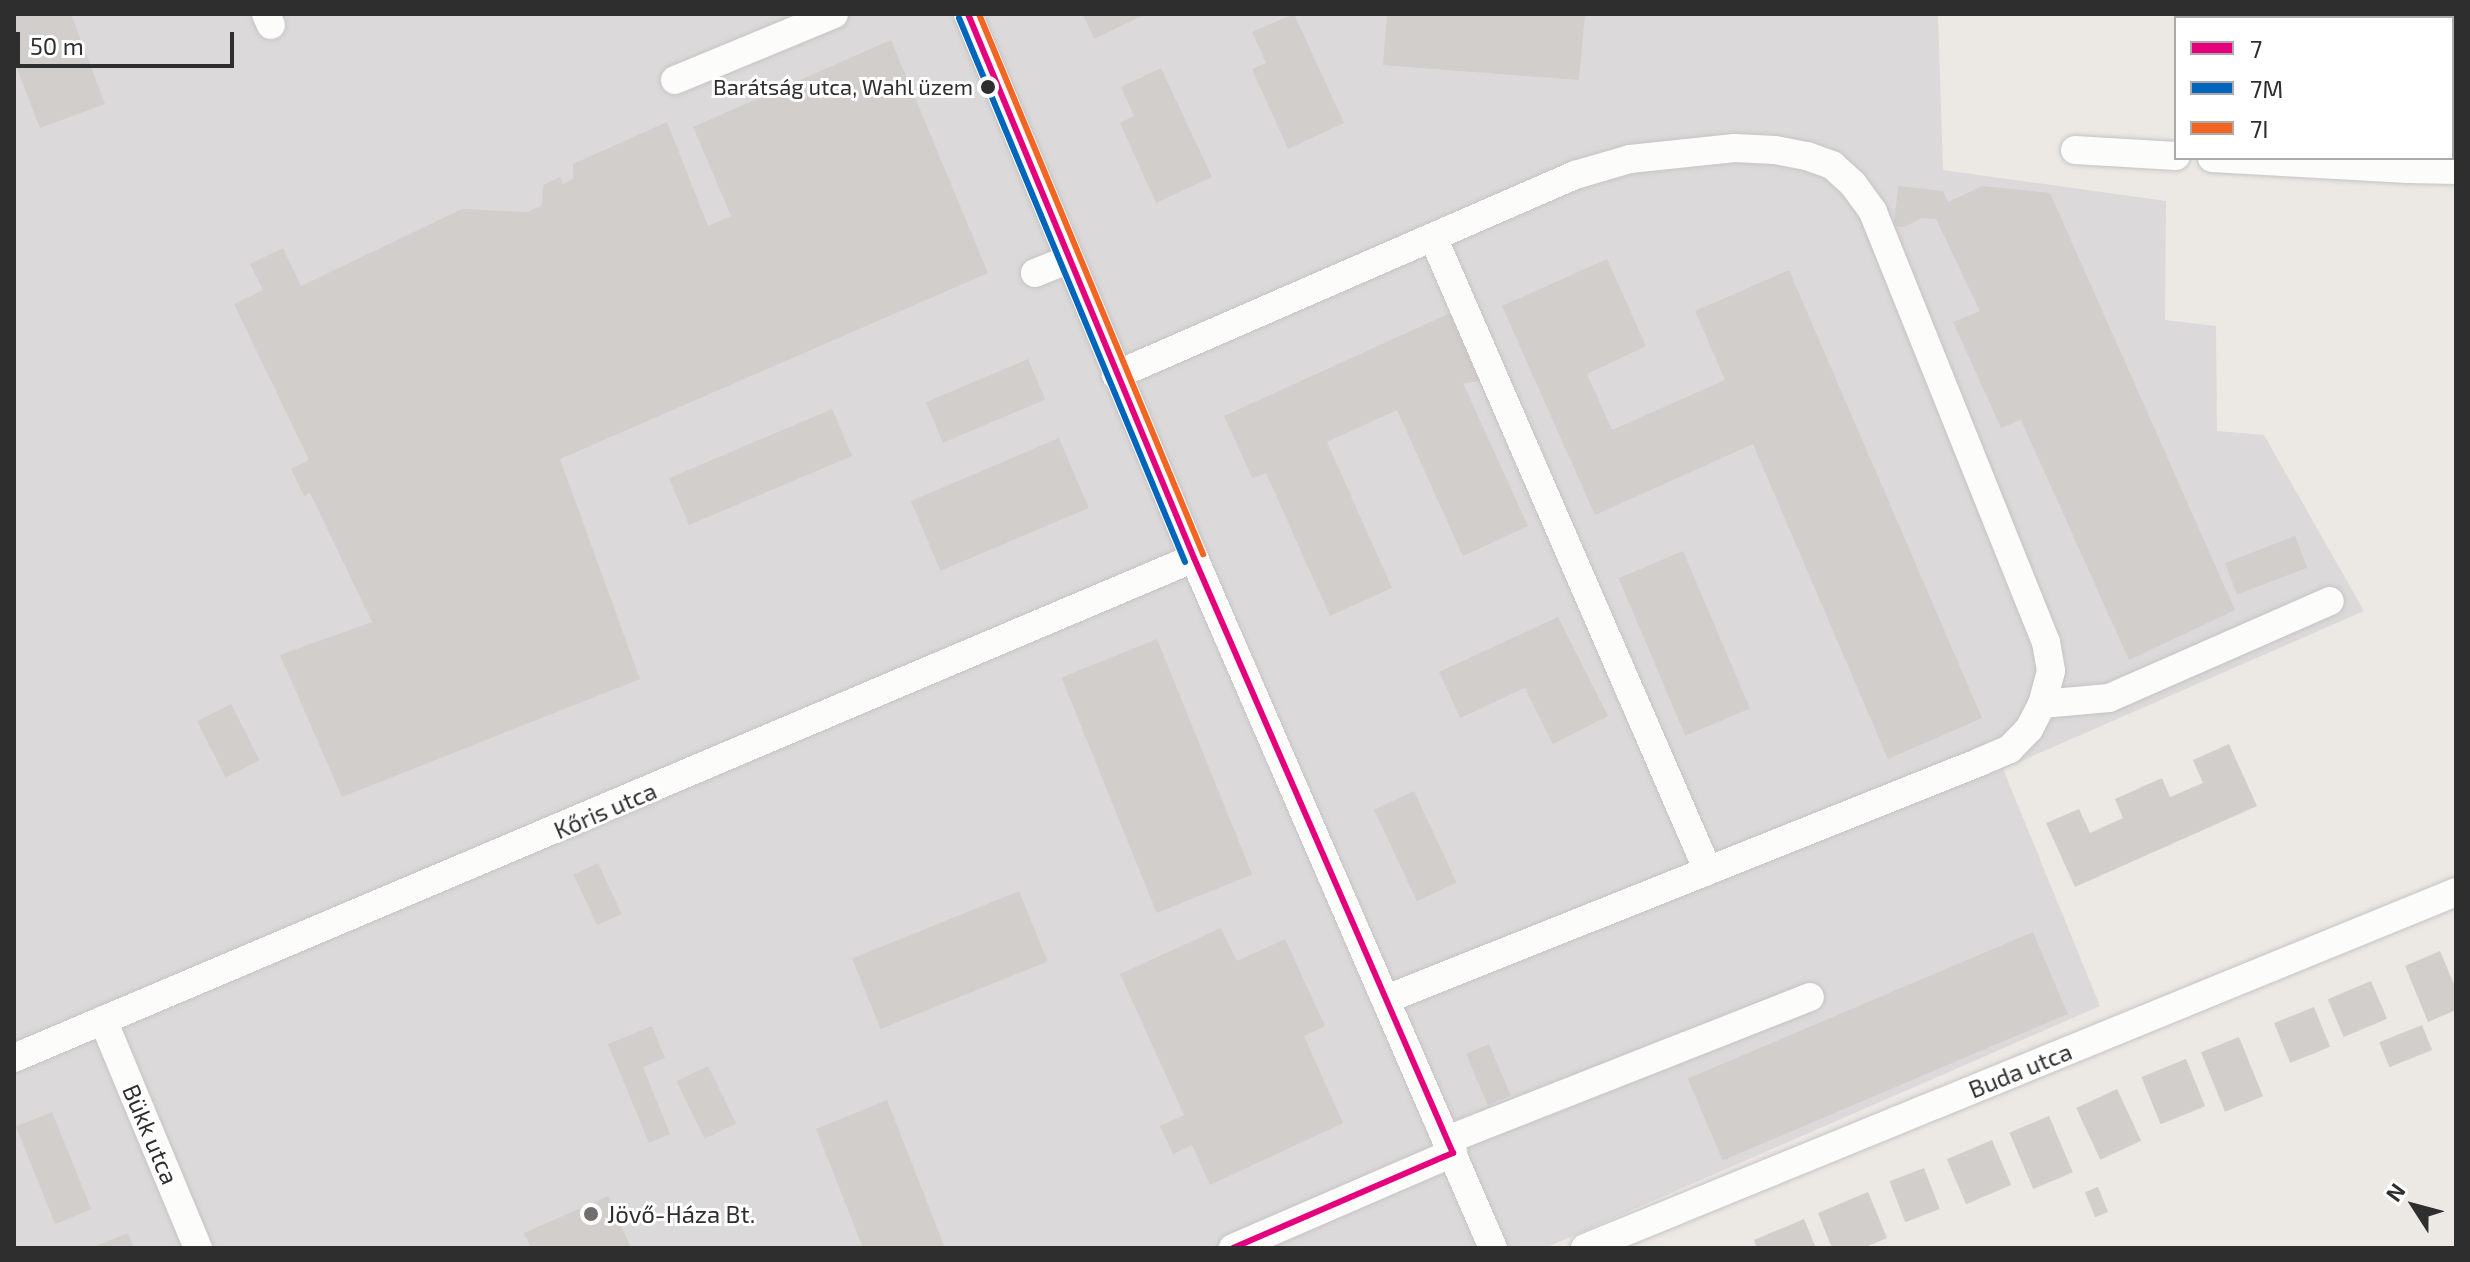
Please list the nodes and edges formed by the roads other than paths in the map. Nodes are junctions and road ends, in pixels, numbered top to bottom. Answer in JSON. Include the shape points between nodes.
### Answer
{"nodes":[{"id":1,"x":834,"y":14,"type":"edge"},
{"id":2,"x":968,"y":14,"type":"edge"},
{"id":3,"x":675,"y":80,"type":"dead end"},
{"id":4,"x":2075,"y":150,"type":"dead end"},
{"id":5,"x":2174,"y":156,"type":"edge"},
{"id":6,"x":2277,"y":160,"type":"edge"},
{"id":7,"x":2407,"y":164,"type":"edge"},
{"id":8,"x":2456,"y":170,"type":"edge"},
{"id":9,"x":1433,"y":237,"type":"junction"},
{"id":10,"x":1069,"y":259,"type":"junction"},
{"id":11,"x":1035,"y":273,"type":"dead end"},
{"id":12,"x":1116,"y":375,"type":"junction"},
{"id":13,"x":1194,"y":558,"type":"junction"},
{"id":14,"x":2330,"y":601,"type":"dead end"},
{"id":15,"x":2042,"y":704,"type":"junction"},
{"id":16,"x":1708,"y":871,"type":"junction"},
{"id":17,"x":2456,"y":892,"type":"edge"},
{"id":18,"x":1810,"y":997,"type":"dead end"},
{"id":19,"x":1387,"y":999,"type":"junction"},
{"id":20,"x":103,"y":1020,"type":"junction"},
{"id":21,"x":14,"y":1058,"type":"edge"},
{"id":22,"x":1450,"y":1146,"type":"junction"},
{"id":23,"x":198,"y":1248,"type":"edge"},
{"id":24,"x":1233,"y":1248,"type":"edge"},
{"id":25,"x":1493,"y":1248,"type":"edge"},
{"id":26,"x":1585,"y":1248,"type":"edge"}],
"edges":[{"from":1,"to":3,"type":"street"},
{"from":2,"to":10,"type":"street"},
{"from":4,"to":5,"type":"street"},
{"from":6,"to":7,"type":"street"},
{"from":7,"to":8,"type":"street"},
{"from":9,"to":12,"type":"street"},
{"from":9,"to":15,"type":"street","via":[[1575,175],[1630,159],[1734,148],[1775,150],[1832,165],[1873,212],[2046,642],[2051,671]]},
{"from":9,"to":16,"type":"street"},
{"from":10,"to":11,"type":"street"},
{"from":10,"to":12,"type":"street"},
{"from":12,"to":13,"type":"street"},
{"from":13,"to":19,"type":"street"},
{"from":13,"to":20,"type":"street","name":"Kőris utca"},
{"from":14,"to":15,"type":"street","via":[[2109,698]]},
{"from":15,"to":16,"type":"street","via":[[2010,749]]},
{"from":16,"to":19,"type":"street"},
{"from":17,"to":26,"type":"street","name":"Buda utca"},
{"from":18,"to":22,"type":"street"},
{"from":19,"to":22,"type":"street"},
{"from":20,"to":21,"type":"street","name":"Kőris utca"},
{"from":20,"to":23,"type":"street","name":"Bükk utca"},
{"from":22,"to":24,"type":"street"},
{"from":22,"to":25,"type":"street"}]}
